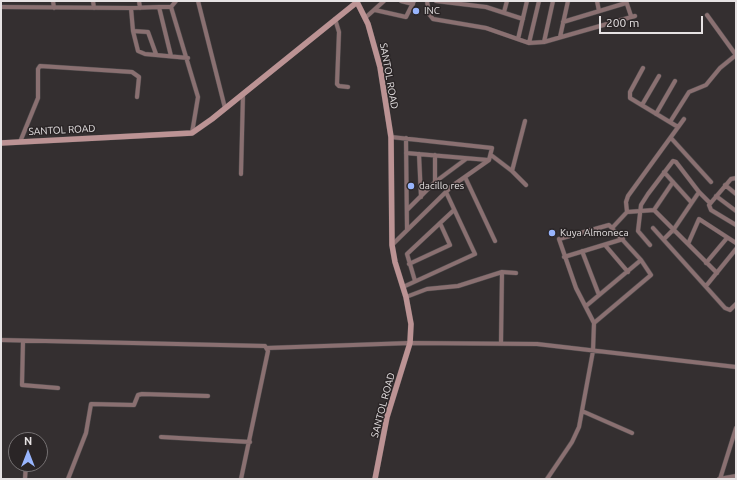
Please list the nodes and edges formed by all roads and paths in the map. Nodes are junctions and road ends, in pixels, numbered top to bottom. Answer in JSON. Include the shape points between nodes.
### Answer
{"nodes":[{"id":1,"x":53,"y":1,"type":"edge"},
{"id":2,"x":93,"y":1,"type":"edge"},
{"id":3,"x":139,"y":1,"type":"edge"},
{"id":4,"x":176,"y":1,"type":"edge"},
{"id":5,"x":198,"y":1,"type":"edge"},
{"id":6,"x":358,"y":1,"type":"edge"},
{"id":7,"x":384,"y":1,"type":"edge"},
{"id":8,"x":400,"y":1,"type":"edge"},
{"id":9,"x":435,"y":1,"type":"edge"},
{"id":10,"x":479,"y":1,"type":"edge"},
{"id":11,"x":507,"y":1,"type":"edge"},
{"id":12,"x":527,"y":1,"type":"edge"},
{"id":13,"x":539,"y":1,"type":"edge"},
{"id":14,"x":553,"y":1,"type":"edge"},
{"id":15,"x":568,"y":1,"type":"edge"},
{"id":16,"x":597,"y":1,"type":"edge"},
{"id":17,"x":610,"y":1,"type":"edge"},
{"id":18,"x":428,"y":2,"type":"edge"},
{"id":19,"x":457,"y":2,"type":"edge"},
{"id":20,"x":626,"y":2,"type":"edge"},
{"id":21,"x":414,"y":3,"type":"edge"},
{"id":22,"x":477,"y":6,"type":"junction"},
{"id":23,"x":1,"y":7,"type":"edge"},
{"id":24,"x":159,"y":7,"type":"junction"},
{"id":25,"x":172,"y":7,"type":"junction"},
{"id":26,"x":612,"y":7,"type":"junction"},
{"id":27,"x":54,"y":8,"type":"junction"},
{"id":28,"x":94,"y":8,"type":"junction"},
{"id":29,"x":131,"y":8,"type":"junction"},
{"id":30,"x":140,"y":8,"type":"junction"},
{"id":31,"x":375,"y":10,"type":"junction"},
{"id":32,"x":599,"y":11,"type":"junction"},
{"id":33,"x":504,"y":12,"type":"junction"},
{"id":34,"x":707,"y":15,"type":"dead end"},
{"id":35,"x":366,"y":18,"type":"junction"},
{"id":36,"x":335,"y":19,"type":"junction"},
{"id":37,"x":523,"y":19,"type":"junction"},
{"id":38,"x":563,"y":22,"type":"junction"},
{"id":39,"x":133,"y":31,"type":"junction"},
{"id":40,"x":560,"y":37,"type":"junction"},
{"id":41,"x":518,"y":39,"type":"junction"},
{"id":42,"x":544,"y":42,"type":"junction"},
{"id":43,"x":529,"y":43,"type":"junction"},
{"id":44,"x":156,"y":54,"type":"junction"},
{"id":45,"x":171,"y":56,"type":"junction"},
{"id":46,"x":188,"y":58,"type":"junction"},
{"id":47,"x":643,"y":68,"type":"dead end"},
{"id":48,"x":659,"y":76,"type":"dead end"},
{"id":49,"x":675,"y":81,"type":"dead end"},
{"id":50,"x":348,"y":86,"type":"dead end"},
{"id":51,"x":243,"y":94,"type":"junction"},
{"id":52,"x":137,"y":97,"type":"dead end"},
{"id":53,"x":642,"y":105,"type":"junction"},
{"id":54,"x":225,"y":108,"type":"junction"},
{"id":55,"x":656,"y":114,"type":"junction"},
{"id":56,"x":684,"y":119,"type":"dead end"},
{"id":57,"x":525,"y":121,"type":"dead end"},
{"id":58,"x":670,"y":122,"type":"junction"},
{"id":59,"x":678,"y":127,"type":"junction"},
{"id":60,"x":192,"y":133,"type":"junction"},
{"id":61,"x":391,"y":137,"type":"junction"},
{"id":62,"x":406,"y":138,"type":"junction"},
{"id":63,"x":671,"y":138,"type":"junction"},
{"id":64,"x":20,"y":142,"type":"junction"},
{"id":65,"x":1,"y":143,"type":"edge"},
{"id":66,"x":406,"y":153,"type":"junction"},
{"id":67,"x":419,"y":154,"type":"junction"},
{"id":68,"x":435,"y":155,"type":"junction"},
{"id":69,"x":491,"y":155,"type":"junction"},
{"id":70,"x":466,"y":159,"type":"junction"},
{"id":71,"x":488,"y":160,"type":"junction"},
{"id":72,"x":512,"y":171,"type":"junction"},
{"id":73,"x":664,"y":172,"type":"junction"},
{"id":74,"x":241,"y":174,"type":"dead end"},
{"id":75,"x":465,"y":177,"type":"junction"},
{"id":76,"x":736,"y":178,"type":"edge"},
{"id":77,"x":435,"y":182,"type":"junction"},
{"id":78,"x":673,"y":182,"type":"junction"},
{"id":79,"x":711,"y":182,"type":"dead end"},
{"id":80,"x":526,"y":185,"type":"dead end"},
{"id":81,"x":725,"y":185,"type":"junction"},
{"id":82,"x":446,"y":192,"type":"junction"},
{"id":83,"x":699,"y":192,"type":"junction"},
{"id":84,"x":736,"y":194,"type":"edge"},
{"id":85,"x":716,"y":196,"type":"junction"},
{"id":86,"x":421,"y":197,"type":"junction"},
{"id":87,"x":691,"y":202,"type":"junction"},
{"id":88,"x":710,"y":203,"type":"junction"},
{"id":89,"x":407,"y":210,"type":"junction"},
{"id":90,"x":454,"y":210,"type":"junction"},
{"id":91,"x":654,"y":210,"type":"junction"},
{"id":92,"x":641,"y":211,"type":"junction"},
{"id":93,"x":736,"y":211,"type":"edge"},
{"id":94,"x":627,"y":212,"type":"junction"},
{"id":95,"x":440,"y":223,"type":"junction"},
{"id":96,"x":736,"y":225,"type":"edge"},
{"id":97,"x":613,"y":227,"type":"junction"},
{"id":98,"x":653,"y":228,"type":"dead end"},
{"id":99,"x":674,"y":229,"type":"junction"},
{"id":100,"x":407,"y":230,"type":"junction"},
{"id":101,"x":728,"y":238,"type":"junction"},
{"id":102,"x":623,"y":239,"type":"junction"},
{"id":103,"x":664,"y":239,"type":"junction"},
{"id":104,"x":495,"y":241,"type":"dead end"},
{"id":105,"x":736,"y":243,"type":"edge"},
{"id":106,"x":688,"y":244,"type":"junction"},
{"id":107,"x":392,"y":245,"type":"junction"},
{"id":108,"x":605,"y":245,"type":"junction"},
{"id":109,"x":650,"y":245,"type":"dead end"},
{"id":110,"x":736,"y":249,"type":"edge"},
{"id":111,"x":582,"y":251,"type":"junction"},
{"id":112,"x":564,"y":257,"type":"junction"},
{"id":113,"x":641,"y":260,"type":"junction"},
{"id":114,"x":706,"y":263,"type":"junction"},
{"id":115,"x":409,"y":264,"type":"junction"},
{"id":116,"x":502,"y":272,"type":"junction"},
{"id":117,"x":628,"y":272,"type":"junction"},
{"id":118,"x":516,"y":273,"type":"dead end"},
{"id":119,"x":717,"y":273,"type":"junction"},
{"id":120,"x":415,"y":281,"type":"junction"},
{"id":121,"x":706,"y":286,"type":"junction"},
{"id":122,"x":403,"y":287,"type":"junction"},
{"id":123,"x":599,"y":295,"type":"junction"},
{"id":124,"x":406,"y":297,"type":"junction"},
{"id":125,"x":736,"y":304,"type":"edge"},
{"id":126,"x":586,"y":306,"type":"junction"},
{"id":127,"x":594,"y":323,"type":"junction"},
{"id":128,"x":1,"y":340,"type":"edge"},
{"id":129,"x":23,"y":341,"type":"junction"},
{"id":130,"x":410,"y":343,"type":"junction"},
{"id":131,"x":501,"y":343,"type":"junction"},
{"id":132,"x":267,"y":348,"type":"junction"},
{"id":133,"x":593,"y":351,"type":"junction"},
{"id":134,"x":736,"y":368,"type":"edge"},
{"id":135,"x":58,"y":388,"type":"dead end"},
{"id":136,"x":208,"y":396,"type":"dead end"},
{"id":137,"x":582,"y":411,"type":"junction"},
{"id":138,"x":736,"y":428,"type":"edge"},
{"id":139,"x":632,"y":433,"type":"dead end"},
{"id":140,"x":161,"y":437,"type":"dead end"},
{"id":141,"x":250,"y":442,"type":"junction"},
{"id":142,"x":736,"y":476,"type":"edge"},
{"id":143,"x":68,"y":479,"type":"edge"},
{"id":144,"x":241,"y":479,"type":"edge"},
{"id":145,"x":375,"y":479,"type":"edge"},
{"id":146,"x":547,"y":479,"type":"edge"},
{"id":147,"x":719,"y":479,"type":"edge"}],
"edges":[{"from":1,"to":27,"type":"street"},
{"from":2,"to":28,"type":"street"},
{"from":3,"to":30,"type":"street"},
{"from":4,"to":25,"type":"street"},
{"from":5,"to":54,"type":"street"},
{"from":6,"to":35,"type":"street","name":"SANTOL ROAD"},
{"from":6,"to":36,"type":"street","name":"SANTOL ROAD"},
{"from":7,"to":31,"type":"street"},
{"from":8,"to":21,"type":"street"},
{"from":9,"to":18,"type":"street"},
{"from":9,"to":19,"type":"street"},
{"from":10,"to":22,"type":"street"},
{"from":11,"to":33,"type":"street"},
{"from":12,"to":37,"type":"street"},
{"from":13,"to":43,"type":"street"},
{"from":14,"to":42,"type":"street"},
{"from":15,"to":38,"type":"street"},
{"from":16,"to":32,"type":"street"},
{"from":17,"to":26,"type":"street"},
{"from":18,"to":41,"type":"street","via":[[429,14],[433,19],[486,28]]},
{"from":19,"to":22,"type":"street"},
{"from":20,"to":26,"type":"street"},
{"from":20,"to":40,"type":"street","via":[[633,16]]},
{"from":21,"to":31,"type":"street","via":[[404,17]]},
{"from":22,"to":33,"type":"street"},
{"from":23,"to":27,"type":"street"},
{"from":24,"to":25,"type":"street"},
{"from":24,"to":30,"type":"street"},
{"from":24,"to":45,"type":"street"},
{"from":25,"to":46,"type":"street"},
{"from":26,"to":32,"type":"street"},
{"from":27,"to":28,"type":"street"},
{"from":28,"to":29,"type":"street"},
{"from":29,"to":30,"type":"street"},
{"from":29,"to":39,"type":"street"},
{"from":31,"to":35,"type":"street"},
{"from":32,"to":38,"type":"street"},
{"from":33,"to":37,"type":"street"},
{"from":34,"to":58,"type":"street","via":[[736,55],[720,68],[706,85],[689,92]]},
{"from":35,"to":61,"type":"street","name":"SANTOL ROAD","via":[[377,50]]},
{"from":36,"to":50,"type":"street","via":[[339,32],[337,84]]},
{"from":36,"to":51,"type":"street","name":"SANTOL ROAD"},
{"from":37,"to":41,"type":"street"},
{"from":38,"to":40,"type":"street"},
{"from":39,"to":44,"type":"street","via":[[148,32]]},
{"from":39,"to":44,"type":"street","via":[[138,51]]},
{"from":40,"to":42,"type":"street"},
{"from":41,"to":43,"type":"street"},
{"from":42,"to":43,"type":"street"},
{"from":44,"to":45,"type":"street"},
{"from":45,"to":46,"type":"street"},
{"from":46,"to":60,"type":"street","via":[[198,96]]},
{"from":47,"to":53,"type":"street","via":[[629,95]]},
{"from":48,"to":53,"type":"street"},
{"from":49,"to":55,"type":"street"},
{"from":51,"to":54,"type":"street","name":"SANTOL ROAD"},
{"from":51,"to":74,"type":"street"},
{"from":52,"to":64,"type":"street","via":[[139,77],[132,72],[40,66],[38,98]]},
{"from":53,"to":55,"type":"street"},
{"from":54,"to":60,"type":"street","name":"SANTOL ROAD"},
{"from":55,"to":58,"type":"street"},
{"from":56,"to":59,"type":"street"},
{"from":57,"to":72,"type":"street"},
{"from":58,"to":59,"type":"street"},
{"from":59,"to":63,"type":"street"},
{"from":60,"to":64,"type":"street","name":"SANTOL ROAD"},
{"from":61,"to":62,"type":"street"},
{"from":61,"to":107,"type":"street","name":"SANTOL ROAD"},
{"from":62,"to":66,"type":"street"},
{"from":62,"to":69,"type":"street","via":[[491,146]]},
{"from":63,"to":79,"type":"street"},
{"from":63,"to":94,"type":"street","via":[[626,199]]},
{"from":64,"to":65,"type":"street","name":"SANTOL ROAD"},
{"from":66,"to":67,"type":"street"},
{"from":66,"to":89,"type":"street"},
{"from":67,"to":68,"type":"street"},
{"from":67,"to":86,"type":"street"},
{"from":68,"to":70,"type":"street"},
{"from":68,"to":77,"type":"street"},
{"from":69,"to":71,"type":"street"},
{"from":69,"to":72,"type":"street"},
{"from":70,"to":71,"type":"street"},
{"from":70,"to":77,"type":"street"},
{"from":71,"to":75,"type":"street"},
{"from":72,"to":80,"type":"street"},
{"from":73,"to":78,"type":"street"},
{"from":73,"to":83,"type":"street","via":[[675,161]]},
{"from":73,"to":92,"type":"street","via":[[641,205]]},
{"from":75,"to":82,"type":"street"},
{"from":75,"to":104,"type":"street"},
{"from":76,"to":81,"type":"street"},
{"from":77,"to":86,"type":"street"},
{"from":78,"to":87,"type":"street"},
{"from":78,"to":91,"type":"street"},
{"from":81,"to":84,"type":"street"},
{"from":81,"to":85,"type":"street"},
{"from":82,"to":90,"type":"street"},
{"from":82,"to":100,"type":"street"},
{"from":83,"to":87,"type":"street"},
{"from":83,"to":88,"type":"street"},
{"from":85,"to":88,"type":"street"},
{"from":85,"to":93,"type":"street"},
{"from":86,"to":89,"type":"street"},
{"from":87,"to":99,"type":"street"},
{"from":88,"to":96,"type":"street","via":[[709,208]]},
{"from":89,"to":100,"type":"street"},
{"from":90,"to":95,"type":"street"},
{"from":90,"to":120,"type":"street","via":[[474,254]]},
{"from":91,"to":92,"type":"street"},
{"from":91,"to":99,"type":"street"},
{"from":92,"to":94,"type":"street"},
{"from":92,"to":109,"type":"street","via":[[638,230]]},
{"from":94,"to":97,"type":"street"},
{"from":95,"to":115,"type":"street","via":[[409,252]]},
{"from":95,"to":115,"type":"street","via":[[450,245]]},
{"from":97,"to":102,"type":"street"},
{"from":97,"to":112,"type":"street","via":[[607,225],[559,238]]},
{"from":98,"to":103,"type":"street"},
{"from":99,"to":103,"type":"street"},
{"from":99,"to":106,"type":"street"},
{"from":100,"to":107,"type":"street"},
{"from":101,"to":105,"type":"street"},
{"from":101,"to":106,"type":"street","via":[[698,219]]},
{"from":101,"to":114,"type":"street"},
{"from":102,"to":108,"type":"street"},
{"from":102,"to":113,"type":"street"},
{"from":103,"to":121,"type":"street"},
{"from":106,"to":114,"type":"street"},
{"from":107,"to":122,"type":"street","name":"SANTOL ROAD"},
{"from":108,"to":111,"type":"street"},
{"from":108,"to":117,"type":"street"},
{"from":110,"to":119,"type":"street"},
{"from":111,"to":112,"type":"street"},
{"from":111,"to":123,"type":"street"},
{"from":112,"to":126,"type":"street"},
{"from":113,"to":117,"type":"street"},
{"from":113,"to":127,"type":"street","via":[[650,271],[650,276]]},
{"from":114,"to":119,"type":"street"},
{"from":115,"to":120,"type":"street"},
{"from":116,"to":118,"type":"street"},
{"from":116,"to":124,"type":"street","via":[[458,286],[427,289]]},
{"from":116,"to":131,"type":"street"},
{"from":117,"to":123,"type":"street"},
{"from":119,"to":121,"type":"street"},
{"from":120,"to":122,"type":"street"},
{"from":121,"to":125,"type":"street","via":[[726,308],[730,310]]},
{"from":122,"to":124,"type":"street","name":"SANTOL ROAD"},
{"from":123,"to":126,"type":"street"},
{"from":124,"to":130,"type":"street","name":"SANTOL ROAD","via":[[411,324]]},
{"from":126,"to":127,"type":"street"},
{"from":127,"to":133,"type":"street"},
{"from":128,"to":129,"type":"street"},
{"from":129,"to":132,"type":"street"},
{"from":129,"to":135,"type":"street","via":[[22,385]]},
{"from":130,"to":131,"type":"street"},
{"from":130,"to":132,"type":"street"},
{"from":130,"to":145,"type":"street","name":"SANTOL ROAD","via":[[387,417]]},
{"from":131,"to":133,"type":"street","via":[[562,346]]},
{"from":132,"to":141,"type":"street"},
{"from":133,"to":134,"type":"street"},
{"from":133,"to":137,"type":"street"},
{"from":136,"to":143,"type":"street","via":[[142,394],[138,395],[134,405],[91,404],[86,433]]},
{"from":137,"to":139,"type":"street"},
{"from":137,"to":146,"type":"street","via":[[576,435]]},
{"from":138,"to":147,"type":"street"},
{"from":140,"to":141,"type":"street"},
{"from":141,"to":144,"type":"street"},
{"from":142,"to":147,"type":"street"}]}
